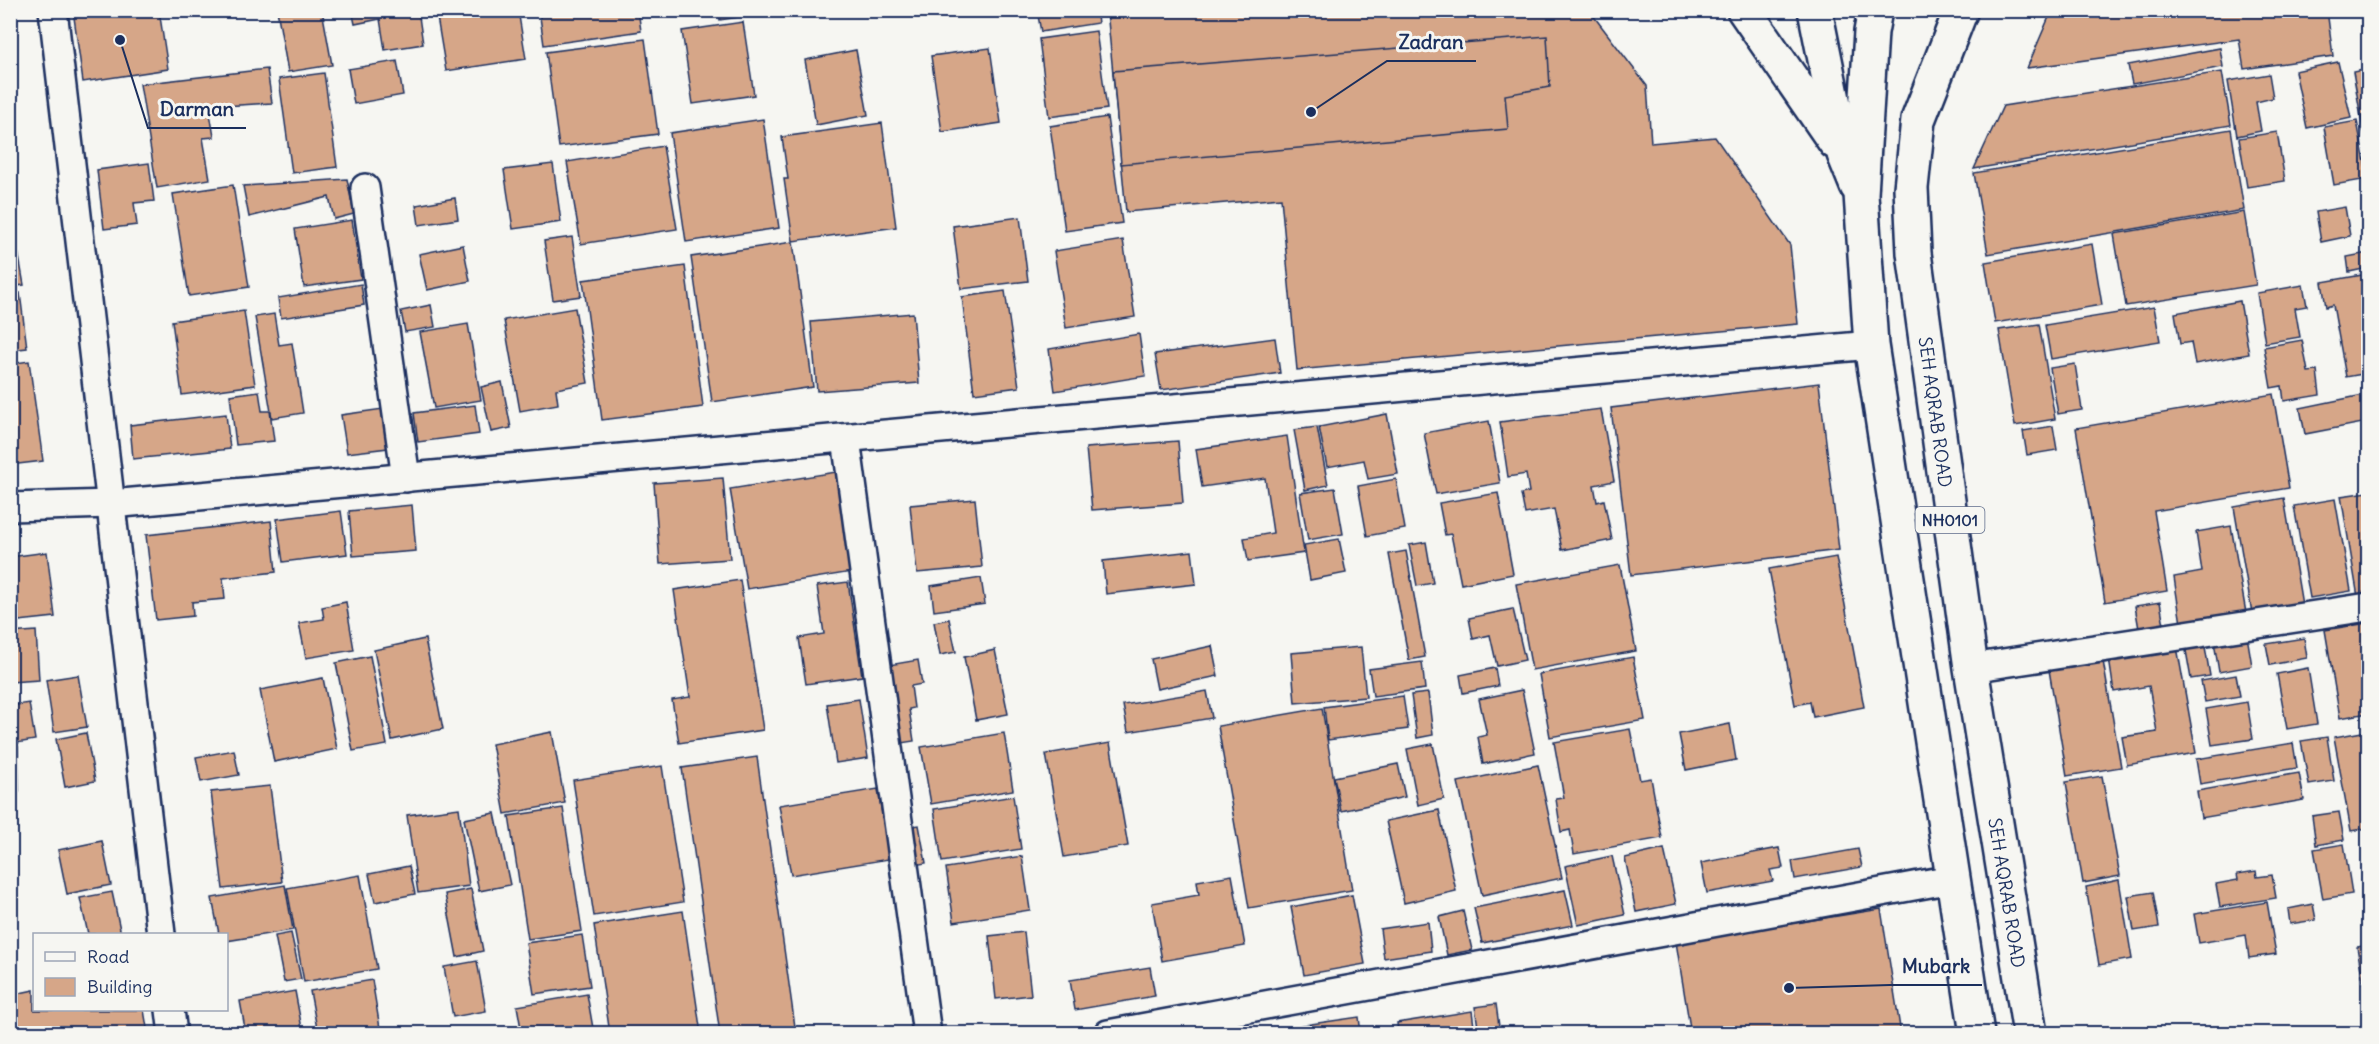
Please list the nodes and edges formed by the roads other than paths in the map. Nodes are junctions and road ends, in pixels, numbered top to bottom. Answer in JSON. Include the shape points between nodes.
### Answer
{"nodes":[{"id":1,"x":53,"y":10,"type":"edge"},
{"id":2,"x":1744,"y":10,"type":"edge"},
{"id":3,"x":1815,"y":10,"type":"edge"},
{"id":4,"x":1875,"y":10,"type":"edge"},
{"id":5,"x":1961,"y":10,"type":"edge"},
{"id":6,"x":1844,"y":154,"type":"junction"},
{"id":7,"x":365,"y":188,"type":"dead end"},
{"id":8,"x":1861,"y":194,"type":"junction"},
{"id":9,"x":1871,"y":345,"type":"junction"},
{"id":10,"x":846,"y":439,"type":"junction"},
{"id":11,"x":406,"y":478,"type":"junction"},
{"id":12,"x":111,"y":504,"type":"junction"},
{"id":13,"x":10,"y":507,"type":"edge"},
{"id":14,"x":2368,"y":607,"type":"edge"},
{"id":15,"x":1971,"y":668,"type":"junction"},
{"id":16,"x":1952,"y":879,"type":"junction"},
{"id":17,"x":161,"y":933,"type":"edge"},
{"id":18,"x":170,"y":1011,"type":"edge"},
{"id":19,"x":173,"y":1034,"type":"edge"},
{"id":20,"x":927,"y":1034,"type":"edge"},
{"id":21,"x":1108,"y":1034,"type":"edge"},
{"id":22,"x":1977,"y":1034,"type":"edge"},
{"id":23,"x":2030,"y":1034,"type":"edge"}],
"edges":[{"from":1,"to":12,"type":"street"},
{"from":2,"to":6,"type":"highway"},
{"from":3,"to":6,"type":"highway","number":"NH0101"},
{"from":4,"to":8,"type":"highway","number":"NH0101"},
{"from":5,"to":15,"type":"highway","name":"SEH AQRAB ROAD","number":"NH0101","via":[[1918,120],[1911,188],[1926,356]]},
{"from":6,"to":8,"type":"highway","number":"NH0101"},
{"from":7,"to":11,"type":"street"},
{"from":8,"to":9,"type":"highway","number":"NH0101"},
{"from":9,"to":10,"type":"street"},
{"from":9,"to":16,"type":"highway","number":"NH0101"},
{"from":10,"to":11,"type":"street"},
{"from":10,"to":20,"type":"street"},
{"from":11,"to":12,"type":"street"},
{"from":12,"to":13,"type":"street"},
{"from":12,"to":17,"type":"street"},
{"from":14,"to":15,"type":"street"},
{"from":15,"to":23,"type":"highway","name":"SEH AQRAB ROAD","number":"NH0101"},
{"from":16,"to":21,"type":"street"},
{"from":16,"to":22,"type":"highway","number":"NH0101"},
{"from":18,"to":19,"type":"street"}]}
